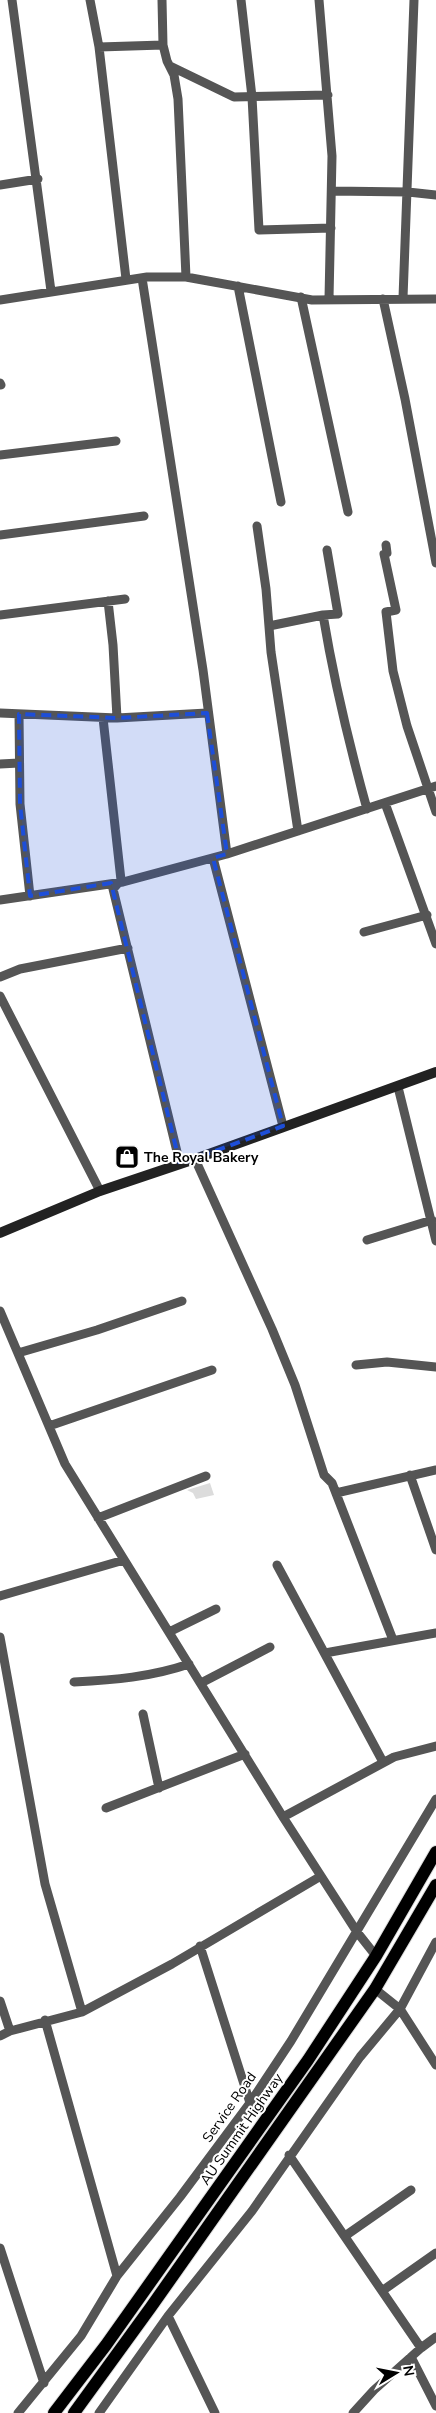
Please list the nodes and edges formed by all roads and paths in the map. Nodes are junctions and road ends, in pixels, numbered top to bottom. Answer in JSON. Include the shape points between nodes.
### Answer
{"nodes":[{"id":1,"x":12,"y":0,"type":"edge"},
{"id":2,"x":90,"y":0,"type":"edge"},
{"id":3,"x":162,"y":0,"type":"edge"},
{"id":4,"x":241,"y":0,"type":"edge"},
{"id":5,"x":319,"y":0,"type":"edge"},
{"id":6,"x":414,"y":0,"type":"edge"},
{"id":7,"x":163,"y":45,"type":"junction"},
{"id":8,"x":99,"y":47,"type":"junction"},
{"id":9,"x":170,"y":66,"type":"junction"},
{"id":10,"x":328,"y":95,"type":"junction"},
{"id":11,"x":252,"y":97,"type":"junction"},
{"id":12,"x":38,"y":179,"type":"junction"},
{"id":13,"x":0,"y":185,"type":"edge"},
{"id":14,"x":332,"y":191,"type":"junction"},
{"id":15,"x":408,"y":192,"type":"junction"},
{"id":16,"x":436,"y":195,"type":"edge"},
{"id":17,"x":331,"y":228,"type":"junction"},
{"id":18,"x":186,"y":277,"type":"junction"},
{"id":19,"x":142,"y":278,"type":"junction"},
{"id":20,"x":126,"y":279,"type":"junction"},
{"id":21,"x":238,"y":286,"type":"junction"},
{"id":22,"x":52,"y":291,"type":"junction"},
{"id":23,"x":301,"y":298,"type":"junction"},
{"id":24,"x":383,"y":298,"type":"junction"},
{"id":25,"x":403,"y":298,"type":"junction"},
{"id":26,"x":329,"y":299,"type":"junction"},
{"id":27,"x":436,"y":299,"type":"edge"},
{"id":28,"x":0,"y":300,"type":"edge"},
{"id":29,"x":116,"y":441,"type":"dead end"},
{"id":30,"x":0,"y":455,"type":"edge"},
{"id":31,"x":281,"y":502,"type":"dead end"},
{"id":32,"x":348,"y":512,"type":"dead end"},
{"id":33,"x":144,"y":516,"type":"dead end"},
{"id":34,"x":257,"y":526,"type":"dead end"},
{"id":35,"x":0,"y":535,"type":"edge"},
{"id":36,"x":386,"y":545,"type":"dead end"},
{"id":37,"x":327,"y":550,"type":"dead end"},
{"id":38,"x":436,"y":563,"type":"edge"},
{"id":39,"x":125,"y":599,"type":"dead end"},
{"id":40,"x":108,"y":602,"type":"junction"},
{"id":41,"x":0,"y":615,"type":"edge"},
{"id":42,"x":324,"y":615,"type":"junction"},
{"id":43,"x":269,"y":626,"type":"junction"},
{"id":44,"x":0,"y":713,"type":"edge"},
{"id":45,"x":207,"y":713,"type":"junction"},
{"id":46,"x":19,"y":714,"type":"junction"},
{"id":47,"x":104,"y":718,"type":"junction"},
{"id":48,"x":117,"y":718,"type":"junction"},
{"id":49,"x":19,"y":763,"type":"junction"},
{"id":50,"x":0,"y":764,"type":"edge"},
{"id":51,"x":432,"y":788,"type":"edge"},
{"id":52,"x":385,"y":803,"type":"junction"},
{"id":53,"x":367,"y":808,"type":"junction"},
{"id":54,"x":436,"y":812,"type":"edge"},
{"id":55,"x":298,"y":832,"type":"junction"},
{"id":56,"x":226,"y":854,"type":"junction"},
{"id":57,"x":214,"y":858,"type":"junction"},
{"id":58,"x":117,"y":883,"type":"junction"},
{"id":59,"x":30,"y":896,"type":"junction"},
{"id":60,"x":0,"y":900,"type":"edge"},
{"id":61,"x":427,"y":915,"type":"junction"},
{"id":62,"x":364,"y":932,"type":"dead end"},
{"id":63,"x":436,"y":944,"type":"edge"},
{"id":64,"x":128,"y":948,"type":"junction"},
{"id":65,"x":0,"y":977,"type":"edge"},
{"id":66,"x":0,"y":996,"type":"edge"},
{"id":67,"x":436,"y":1072,"type":"edge"},
{"id":68,"x":398,"y":1087,"type":"junction"},
{"id":69,"x":283,"y":1126,"type":"junction"},
{"id":70,"x":195,"y":1160,"type":"junction"},
{"id":71,"x":180,"y":1164,"type":"junction"},
{"id":72,"x":100,"y":1191,"type":"junction"},
{"id":73,"x":432,"y":1220,"type":"junction"},
{"id":74,"x":0,"y":1233,"type":"edge"},
{"id":75,"x":436,"y":1239,"type":"edge"},
{"id":76,"x":367,"y":1240,"type":"dead end"},
{"id":77,"x":182,"y":1301,"type":"dead end"},
{"id":78,"x":0,"y":1311,"type":"edge"},
{"id":79,"x":18,"y":1353,"type":"junction"},
{"id":80,"x":356,"y":1365,"type":"dead end"},
{"id":81,"x":436,"y":1367,"type":"edge"},
{"id":82,"x":212,"y":1370,"type":"dead end"},
{"id":83,"x":49,"y":1426,"type":"junction"},
{"id":84,"x":436,"y":1470,"type":"edge"},
{"id":85,"x":410,"y":1475,"type":"junction"},
{"id":86,"x":206,"y":1476,"type":"dead end"},
{"id":87,"x":336,"y":1493,"type":"junction"},
{"id":88,"x":98,"y":1518,"type":"junction"},
{"id":89,"x":436,"y":1550,"type":"edge"},
{"id":90,"x":124,"y":1560,"type":"junction"},
{"id":91,"x":277,"y":1565,"type":"dead end"},
{"id":92,"x":0,"y":1596,"type":"edge"},
{"id":93,"x":216,"y":1609,"type":"dead end"},
{"id":94,"x":169,"y":1632,"type":"junction"},
{"id":95,"x":436,"y":1634,"type":"edge"},
{"id":96,"x":0,"y":1637,"type":"edge"},
{"id":97,"x":393,"y":1640,"type":"junction"},
{"id":98,"x":270,"y":1647,"type":"dead end"},
{"id":99,"x":325,"y":1653,"type":"junction"},
{"id":100,"x":2,"y":1658,"type":"edge"},
{"id":101,"x":189,"y":1664,"type":"junction"},
{"id":102,"x":74,"y":1682,"type":"dead end"},
{"id":103,"x":201,"y":1683,"type":"junction"},
{"id":104,"x":143,"y":1714,"type":"dead end"},
{"id":105,"x":436,"y":1746,"type":"edge"},
{"id":106,"x":245,"y":1754,"type":"junction"},
{"id":107,"x":384,"y":1762,"type":"junction"},
{"id":108,"x":159,"y":1788,"type":"junction"},
{"id":109,"x":436,"y":1799,"type":"edge"},
{"id":110,"x":106,"y":1808,"type":"dead end"},
{"id":111,"x":283,"y":1817,"type":"junction"},
{"id":112,"x":436,"y":1852,"type":"edge"},
{"id":113,"x":321,"y":1876,"type":"junction"},
{"id":114,"x":436,"y":1885,"type":"edge"},
{"id":115,"x":357,"y":1932,"type":"junction"},
{"id":116,"x":436,"y":1942,"type":"edge"},
{"id":117,"x":200,"y":1946,"type":"junction"},
{"id":118,"x":376,"y":1956,"type":"junction"},
{"id":119,"x":375,"y":1989,"type":"junction"},
{"id":120,"x":0,"y":2001,"type":"edge"},
{"id":121,"x":400,"y":2009,"type":"junction"},
{"id":122,"x":82,"y":2012,"type":"junction"},
{"id":123,"x":45,"y":2020,"type":"junction"},
{"id":124,"x":10,"y":2030,"type":"junction"},
{"id":125,"x":0,"y":2036,"type":"edge"},
{"id":126,"x":436,"y":2066,"type":"edge"},
{"id":127,"x":250,"y":2103,"type":"junction"},
{"id":128,"x":289,"y":2155,"type":"junction"},
{"id":129,"x":411,"y":2190,"type":"dead end"},
{"id":130,"x":345,"y":2236,"type":"junction"},
{"id":131,"x":0,"y":2248,"type":"edge"},
{"id":132,"x":436,"y":2253,"type":"edge"},
{"id":133,"x":117,"y":2276,"type":"junction"},
{"id":134,"x":382,"y":2291,"type":"junction"},
{"id":135,"x":168,"y":2316,"type":"junction"},
{"id":136,"x":436,"y":2337,"type":"edge"},
{"id":137,"x":421,"y":2348,"type":"junction"},
{"id":138,"x":411,"y":2356,"type":"junction"},
{"id":139,"x":44,"y":2384,"type":"junction"},
{"id":140,"x":436,"y":2406,"type":"edge"},
{"id":141,"x":18,"y":2413,"type":"edge"},
{"id":142,"x":54,"y":2413,"type":"edge"},
{"id":143,"x":74,"y":2413,"type":"edge"},
{"id":144,"x":100,"y":2413,"type":"edge"},
{"id":145,"x":215,"y":2413,"type":"edge"},
{"id":146,"x":353,"y":2413,"type":"edge"}],
"edges":[{"from":1,"to":12,"type":"street"},
{"from":2,"to":8,"type":"street"},
{"from":3,"to":7,"type":"street"},
{"from":4,"to":11,"type":"street"},
{"from":5,"to":10,"type":"street"},
{"from":6,"to":15,"type":"street"},
{"from":7,"to":8,"type":"street"},
{"from":7,"to":9,"type":"street"},
{"from":8,"to":20,"type":"street"},
{"from":9,"to":11,"type":"street","via":[[234,97]]},
{"from":9,"to":18,"type":"street","via":[[178,99]]},
{"from":10,"to":11,"type":"street"},
{"from":10,"to":14,"type":"street"},
{"from":11,"to":17,"type":"street","via":[[259,230]]},
{"from":12,"to":13,"type":"street"},
{"from":12,"to":22,"type":"street"},
{"from":14,"to":15,"type":"street"},
{"from":14,"to":17,"type":"street"},
{"from":15,"to":16,"type":"street"},
{"from":15,"to":25,"type":"street"},
{"from":17,"to":26,"type":"street"},
{"from":18,"to":19,"type":"street"},
{"from":18,"to":21,"type":"street"},
{"from":19,"to":20,"type":"street"},
{"from":19,"to":45,"type":"street"},
{"from":20,"to":22,"type":"street"},
{"from":21,"to":23,"type":"street"},
{"from":21,"to":31,"type":"street"},
{"from":22,"to":28,"type":"street"},
{"from":23,"to":26,"type":"street"},
{"from":23,"to":32,"type":"street"},
{"from":24,"to":25,"type":"street"},
{"from":24,"to":26,"type":"street"},
{"from":24,"to":38,"type":"street"},
{"from":25,"to":27,"type":"street"},
{"from":29,"to":30,"type":"street"},
{"from":33,"to":35,"type":"street"},
{"from":34,"to":43,"type":"street"},
{"from":36,"to":51,"type":"street","via":[[387,553],[384,554],[396,610],[386,612],[393,671],[408,726]]},
{"from":37,"to":42,"type":"street","via":[[338,614]]},
{"from":39,"to":40,"type":"street"},
{"from":40,"to":41,"type":"street"},
{"from":40,"to":48,"type":"street"},
{"from":42,"to":43,"type":"street"},
{"from":42,"to":53,"type":"street","via":[[344,724]]},
{"from":43,"to":55,"type":"street"},
{"from":44,"to":46,"type":"street"},
{"from":45,"to":48,"type":"street"},
{"from":45,"to":56,"type":"street"},
{"from":46,"to":47,"type":"street"},
{"from":46,"to":49,"type":"street"},
{"from":47,"to":48,"type":"street"},
{"from":47,"to":58,"type":"street","via":[[121,880]]},
{"from":49,"to":50,"type":"street"},
{"from":49,"to":59,"type":"street"},
{"from":51,"to":52,"type":"street"},
{"from":51,"to":54,"type":"street"},
{"from":52,"to":53,"type":"street"},
{"from":52,"to":61,"type":"street"},
{"from":53,"to":55,"type":"street"},
{"from":55,"to":56,"type":"street"},
{"from":56,"to":57,"type":"street"},
{"from":57,"to":58,"type":"street"},
{"from":57,"to":69,"type":"street"},
{"from":58,"to":59,"type":"street"},
{"from":58,"to":64,"type":"street","via":[[113,889]]},
{"from":59,"to":60,"type":"street"},
{"from":61,"to":62,"type":"street"},
{"from":61,"to":63,"type":"street"},
{"from":64,"to":65,"type":"street","via":[[20,969]]},
{"from":64,"to":71,"type":"street"},
{"from":66,"to":72,"type":"street"},
{"from":67,"to":68,"type":"street"},
{"from":68,"to":69,"type":"street"},
{"from":68,"to":73,"type":"street"},
{"from":69,"to":70,"type":"street"},
{"from":70,"to":71,"type":"street"},
{"from":70,"to":87,"type":"street","via":[[272,1330],[295,1385],[324,1475]]},
{"from":71,"to":72,"type":"street"},
{"from":72,"to":74,"type":"street"},
{"from":73,"to":75,"type":"street"},
{"from":73,"to":76,"type":"street"},
{"from":77,"to":79,"type":"street"},
{"from":78,"to":79,"type":"street"},
{"from":79,"to":83,"type":"street"},
{"from":80,"to":81,"type":"street","via":[[387,1362]]},
{"from":82,"to":83,"type":"street"},
{"from":83,"to":88,"type":"street","via":[[65,1464]]},
{"from":84,"to":85,"type":"street"},
{"from":85,"to":87,"type":"street"},
{"from":85,"to":89,"type":"street"},
{"from":86,"to":88,"type":"street"},
{"from":87,"to":97,"type":"street"},
{"from":88,"to":90,"type":"street"},
{"from":90,"to":92,"type":"street"},
{"from":90,"to":94,"type":"street"},
{"from":91,"to":99,"type":"street"},
{"from":93,"to":94,"type":"street"},
{"from":94,"to":101,"type":"street"},
{"from":95,"to":97,"type":"street"},
{"from":96,"to":100,"type":"street"},
{"from":97,"to":99,"type":"street"},
{"from":98,"to":103,"type":"street"},
{"from":99,"to":107,"type":"street"},
{"from":100,"to":122,"type":"street","via":[[45,1884]]},
{"from":101,"to":102,"type":"street","via":[[149,1676]]},
{"from":101,"to":103,"type":"street"},
{"from":103,"to":106,"type":"street"},
{"from":104,"to":108,"type":"street"},
{"from":105,"to":107,"type":"street"},
{"from":106,"to":108,"type":"street"},
{"from":106,"to":111,"type":"street"},
{"from":107,"to":111,"type":"street"},
{"from":108,"to":110,"type":"street"},
{"from":109,"to":115,"type":"street","name":"Service Road"},
{"from":111,"to":113,"type":"street"},
{"from":112,"to":118,"type":"main road","name":"AU Summit Highway"},
{"from":113,"to":115,"type":"street"},
{"from":113,"to":117,"type":"street"},
{"from":114,"to":119,"type":"main road","name":"AU Summit Highway"},
{"from":115,"to":118,"type":"street"},
{"from":115,"to":127,"type":"street","name":"Service Road"},
{"from":116,"to":121,"type":"street"},
{"from":117,"to":122,"type":"street"},
{"from":117,"to":127,"type":"street"},
{"from":118,"to":142,"type":"main road","name":"AU Summit Highway","via":[[308,2060]]},
{"from":119,"to":121,"type":"street"},
{"from":119,"to":143,"type":"main road","name":"AU Summit Highway"},
{"from":120,"to":124,"type":"street"},
{"from":121,"to":126,"type":"street"},
{"from":121,"to":128,"type":"street","via":[[360,2057]]},
{"from":122,"to":123,"type":"street"},
{"from":123,"to":124,"type":"street"},
{"from":123,"to":133,"type":"street"},
{"from":124,"to":125,"type":"street"},
{"from":127,"to":133,"type":"street","name":"Service Road"},
{"from":128,"to":130,"type":"street"},
{"from":128,"to":135,"type":"street","via":[[252,2211]]},
{"from":129,"to":130,"type":"street"},
{"from":130,"to":134,"type":"street"},
{"from":131,"to":139,"type":"street"},
{"from":132,"to":134,"type":"street"},
{"from":133,"to":139,"type":"street","name":"Service Road","via":[[82,2336]]},
{"from":134,"to":137,"type":"street"},
{"from":135,"to":144,"type":"street"},
{"from":135,"to":145,"type":"street"},
{"from":136,"to":137,"type":"street"},
{"from":137,"to":138,"type":"street"},
{"from":138,"to":140,"type":"street"},
{"from":138,"to":146,"type":"street"},
{"from":139,"to":141,"type":"street","name":"Service Road"}]}
